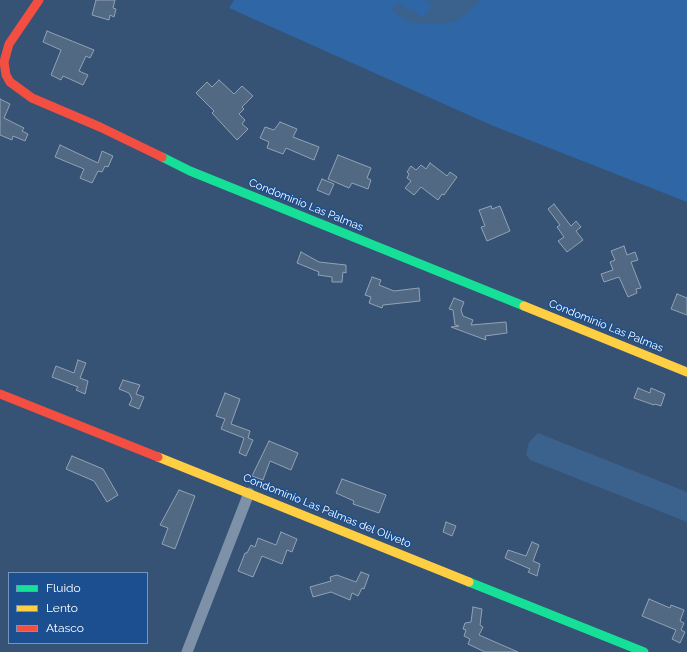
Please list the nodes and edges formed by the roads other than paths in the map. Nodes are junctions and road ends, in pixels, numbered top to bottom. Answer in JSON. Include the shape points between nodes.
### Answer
{"nodes":[{"id":1,"x":39,"y":0,"type":"edge"},
{"id":2,"x":687,"y":372,"type":"edge"},
{"id":3,"x":0,"y":394,"type":"edge"},
{"id":4,"x":249,"y":493,"type":"junction"},
{"id":5,"x":187,"y":652,"type":"edge"},
{"id":6,"x":644,"y":652,"type":"edge"}],
"edges":[{"from":1,"to":2,"type":"street","name":"Condominio Las Palmas","via":[[9,44],[4,62],[10,82],[32,98],[100,127],[190,171]]},
{"from":3,"to":4,"type":"street","name":"Condominio Las Palmas del Oliveto"},
{"from":4,"to":5,"type":"street"},
{"from":4,"to":6,"type":"street","name":"Condominio Las Palmas del Oliveto"}]}
